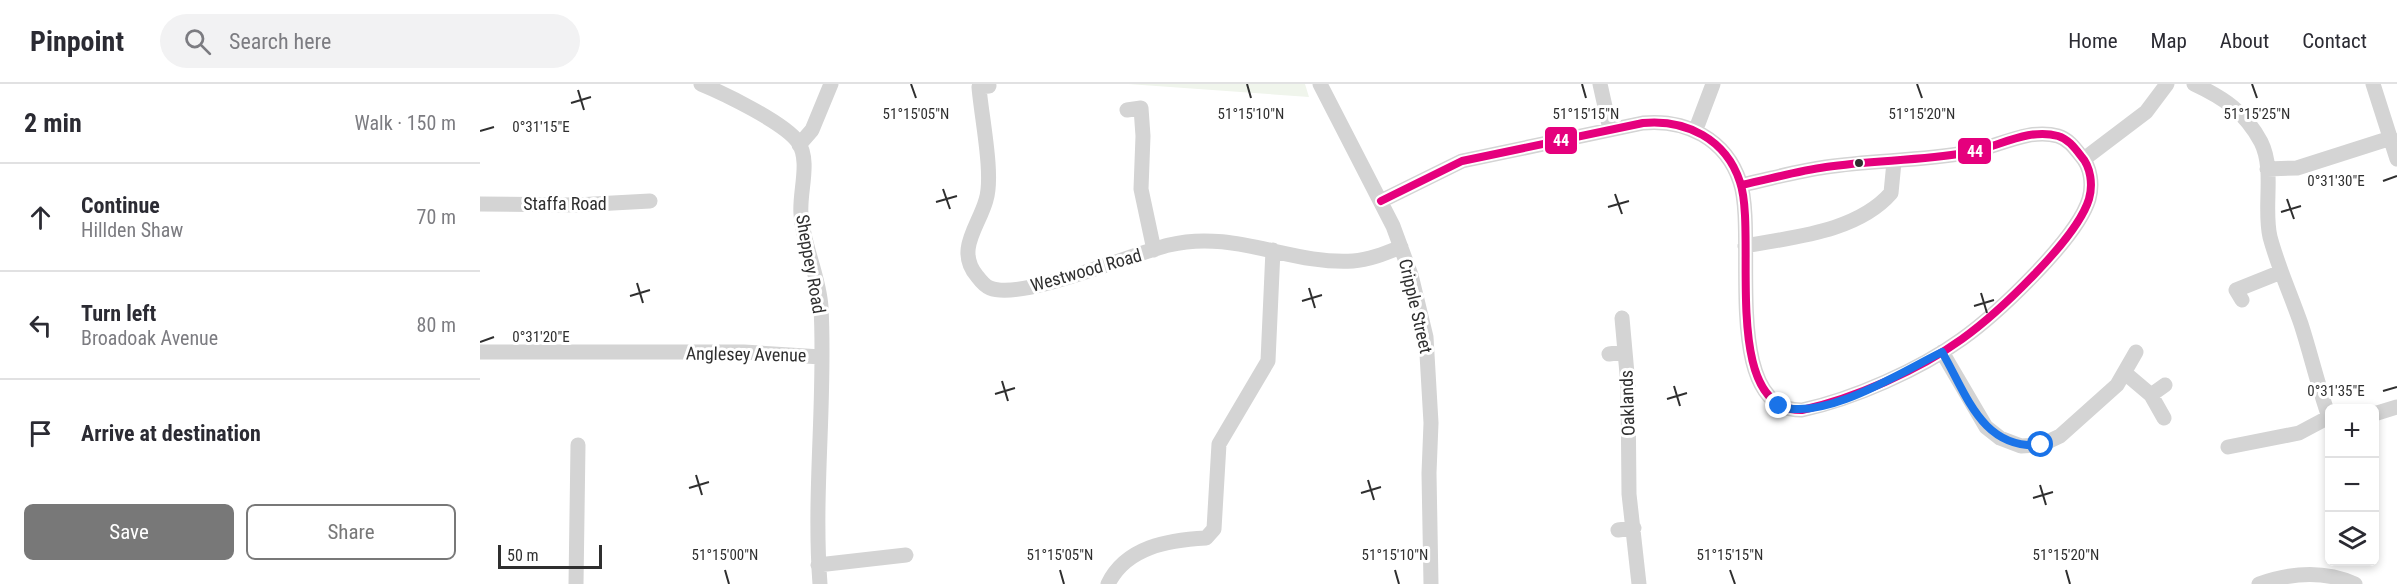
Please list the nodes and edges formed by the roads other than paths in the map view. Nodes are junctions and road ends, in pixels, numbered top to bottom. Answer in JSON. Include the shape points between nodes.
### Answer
{"nodes":[{"id":1,"x":701,"y":84,"type":"edge"},
{"id":2,"x":831,"y":84,"type":"edge"},
{"id":3,"x":1320,"y":84,"type":"edge"},
{"id":4,"x":1600,"y":84,"type":"edge"},
{"id":5,"x":1713,"y":84,"type":"edge"},
{"id":6,"x":2167,"y":84,"type":"edge"},
{"id":7,"x":2194,"y":84,"type":"edge"},
{"id":8,"x":2373,"y":84,"type":"edge"},
{"id":9,"x":982,"y":86,"type":"edge"},
{"id":10,"x":1134,"y":109,"type":"dead end"},
{"id":11,"x":1610,"y":129,"type":"junction"},
{"id":12,"x":1696,"y":129,"type":"junction"},
{"id":13,"x":2391,"y":138,"type":"junction"},
{"id":14,"x":800,"y":145,"type":"junction"},
{"id":15,"x":2084,"y":159,"type":"junction"},
{"id":16,"x":2397,"y":159,"type":"edge"},
{"id":17,"x":1894,"y":162,"type":"junction"},
{"id":18,"x":2267,"y":169,"type":"junction"},
{"id":19,"x":1741,"y":185,"type":"junction"},
{"id":20,"x":650,"y":201,"type":"dead end"},
{"id":21,"x":1381,"y":201,"type":"junction"},
{"id":22,"x":480,"y":204,"type":"edge"},
{"id":23,"x":1745,"y":246,"type":"junction"},
{"id":24,"x":1401,"y":247,"type":"junction"},
{"id":25,"x":1154,"y":250,"type":"junction"},
{"id":26,"x":1273,"y":250,"type":"junction"},
{"id":27,"x":2281,"y":272,"type":"junction"},
{"id":28,"x":2236,"y":289,"type":"dead end"},
{"id":29,"x":1622,"y":318,"type":"dead end"},
{"id":30,"x":480,"y":352,"type":"edge"},
{"id":31,"x":1624,"y":352,"type":"junction"},
{"id":32,"x":1942,"y":352,"type":"junction"},
{"id":33,"x":2136,"y":352,"type":"dead end"},
{"id":34,"x":1609,"y":354,"type":"dead end"},
{"id":35,"x":820,"y":357,"type":"junction"},
{"id":36,"x":2125,"y":373,"type":"junction"},
{"id":37,"x":2165,"y":385,"type":"dead end"},
{"id":38,"x":2151,"y":395,"type":"junction"},
{"id":39,"x":2325,"y":404,"type":"edge"},
{"id":40,"x":2397,"y":408,"type":"edge"},
{"id":41,"x":2379,"y":413,"type":"edge"},
{"id":42,"x":2164,"y":418,"type":"dead end"},
{"id":43,"x":2325,"y":419,"type":"edge"},
{"id":44,"x":578,"y":445,"type":"dead end"},
{"id":45,"x":2227,"y":446,"type":"dead end"},
{"id":46,"x":1634,"y":528,"type":"junction"},
{"id":47,"x":1618,"y":530,"type":"dead end"},
{"id":48,"x":906,"y":555,"type":"dead end"},
{"id":49,"x":819,"y":565,"type":"junction"},
{"id":50,"x":576,"y":584,"type":"edge"},
{"id":51,"x":820,"y":584,"type":"edge"},
{"id":52,"x":1108,"y":584,"type":"edge"},
{"id":53,"x":1431,"y":584,"type":"edge"},
{"id":54,"x":1639,"y":584,"type":"edge"},
{"id":55,"x":2259,"y":584,"type":"edge"},
{"id":56,"x":2355,"y":584,"type":"edge"}],
"edges":[{"from":1,"to":14,"type":"street","via":[[747,107]]},
{"from":2,"to":14,"type":"street","via":[[812,130]]},
{"from":3,"to":21,"type":"street","name":"Cripple Street"},
{"from":4,"to":11,"type":"street"},
{"from":5,"to":12,"type":"street"},
{"from":6,"to":15,"type":"street","via":[[2146,112]]},
{"from":7,"to":18,"type":"street","via":[[2222,98],[2246,117],[2262,145]]},
{"from":8,"to":13,"type":"street"},
{"from":9,"to":25,"type":"street","name":"Westwood Road","via":[[987,199],[968,239],[968,258],[988,288],[1008,291],[1034,286]]},
{"from":10,"to":25,"type":"street","via":[[1143,136],[1141,189]]},
{"from":11,"to":12,"type":"street","via":[[1660,121]]},
{"from":11,"to":21,"type":"street","via":[[1462,161]]},
{"from":12,"to":19,"type":"street","via":[[1729,159]]},
{"from":13,"to":16,"type":"street"},
{"from":13,"to":18,"type":"street","via":[[2297,168]]},
{"from":14,"to":35,"type":"street","name":"Sheppey Road","via":[[804,164],[801,215],[819,293]]},
{"from":15,"to":17,"type":"street","via":[[2069,142],[2045,134],[2028,135],[1969,153]]},
{"from":15,"to":32,"type":"street","via":[[2090,173],[2089,201],[2068,234],[1995,313]]},
{"from":17,"to":19,"type":"street","via":[[1827,167]]},
{"from":17,"to":23,"type":"street","via":[[1891,193],[1867,212],[1835,227]]},
{"from":18,"to":27,"type":"street","via":[[2266,214]]},
{"from":19,"to":23,"type":"street"},
{"from":20,"to":22,"type":"street","name":"Staffa Road"},
{"from":21,"to":24,"type":"street","name":"Cripple Street"},
{"from":23,"to":32,"type":"street","via":[[1753,370],[1766,395],[1779,406],[1802,410],[1827,404],[1872,387]]},
{"from":24,"to":26,"type":"street","name":"Westwood Road","via":[[1354,261]]},
{"from":24,"to":53,"type":"street","name":"Cripple Street","via":[[1426,337],[1430,372]]},
{"from":25,"to":26,"type":"street","name":"Westwood Road","via":[[1199,239]]},
{"from":26,"to":52,"type":"street","via":[[1268,361],[1219,444],[1214,529],[1206,538],[1178,539],[1145,549],[1116,568]]},
{"from":27,"to":28,"type":"street"},
{"from":27,"to":39,"type":"street"},
{"from":29,"to":31,"type":"street","name":"Oaklands"},
{"from":30,"to":35,"type":"street","name":"Anglesey Avenue","via":[[744,352]]},
{"from":31,"to":34,"type":"street","name":"Oaklands"},
{"from":31,"to":46,"type":"street","name":"Oaklands"},
{"from":32,"to":36,"type":"street","via":[[1986,427],[2021,446],[2041,445],[2060,436],[2117,385]]},
{"from":33,"to":36,"type":"street"},
{"from":35,"to":49,"type":"street","name":"Anglesey Avenue"},
{"from":36,"to":38,"type":"street"},
{"from":37,"to":38,"type":"street"},
{"from":38,"to":42,"type":"street"},
{"from":40,"to":41,"type":"street"},
{"from":43,"to":45,"type":"street","via":[[2299,433]]},
{"from":44,"to":50,"type":"street"},
{"from":46,"to":47,"type":"street"},
{"from":46,"to":54,"type":"street","name":"Oaklands"},
{"from":48,"to":49,"type":"street"},
{"from":49,"to":51,"type":"street","name":"Anglesey Avenue"},
{"from":55,"to":56,"type":"street","via":[[2286,575],[2313,574]]}]}
